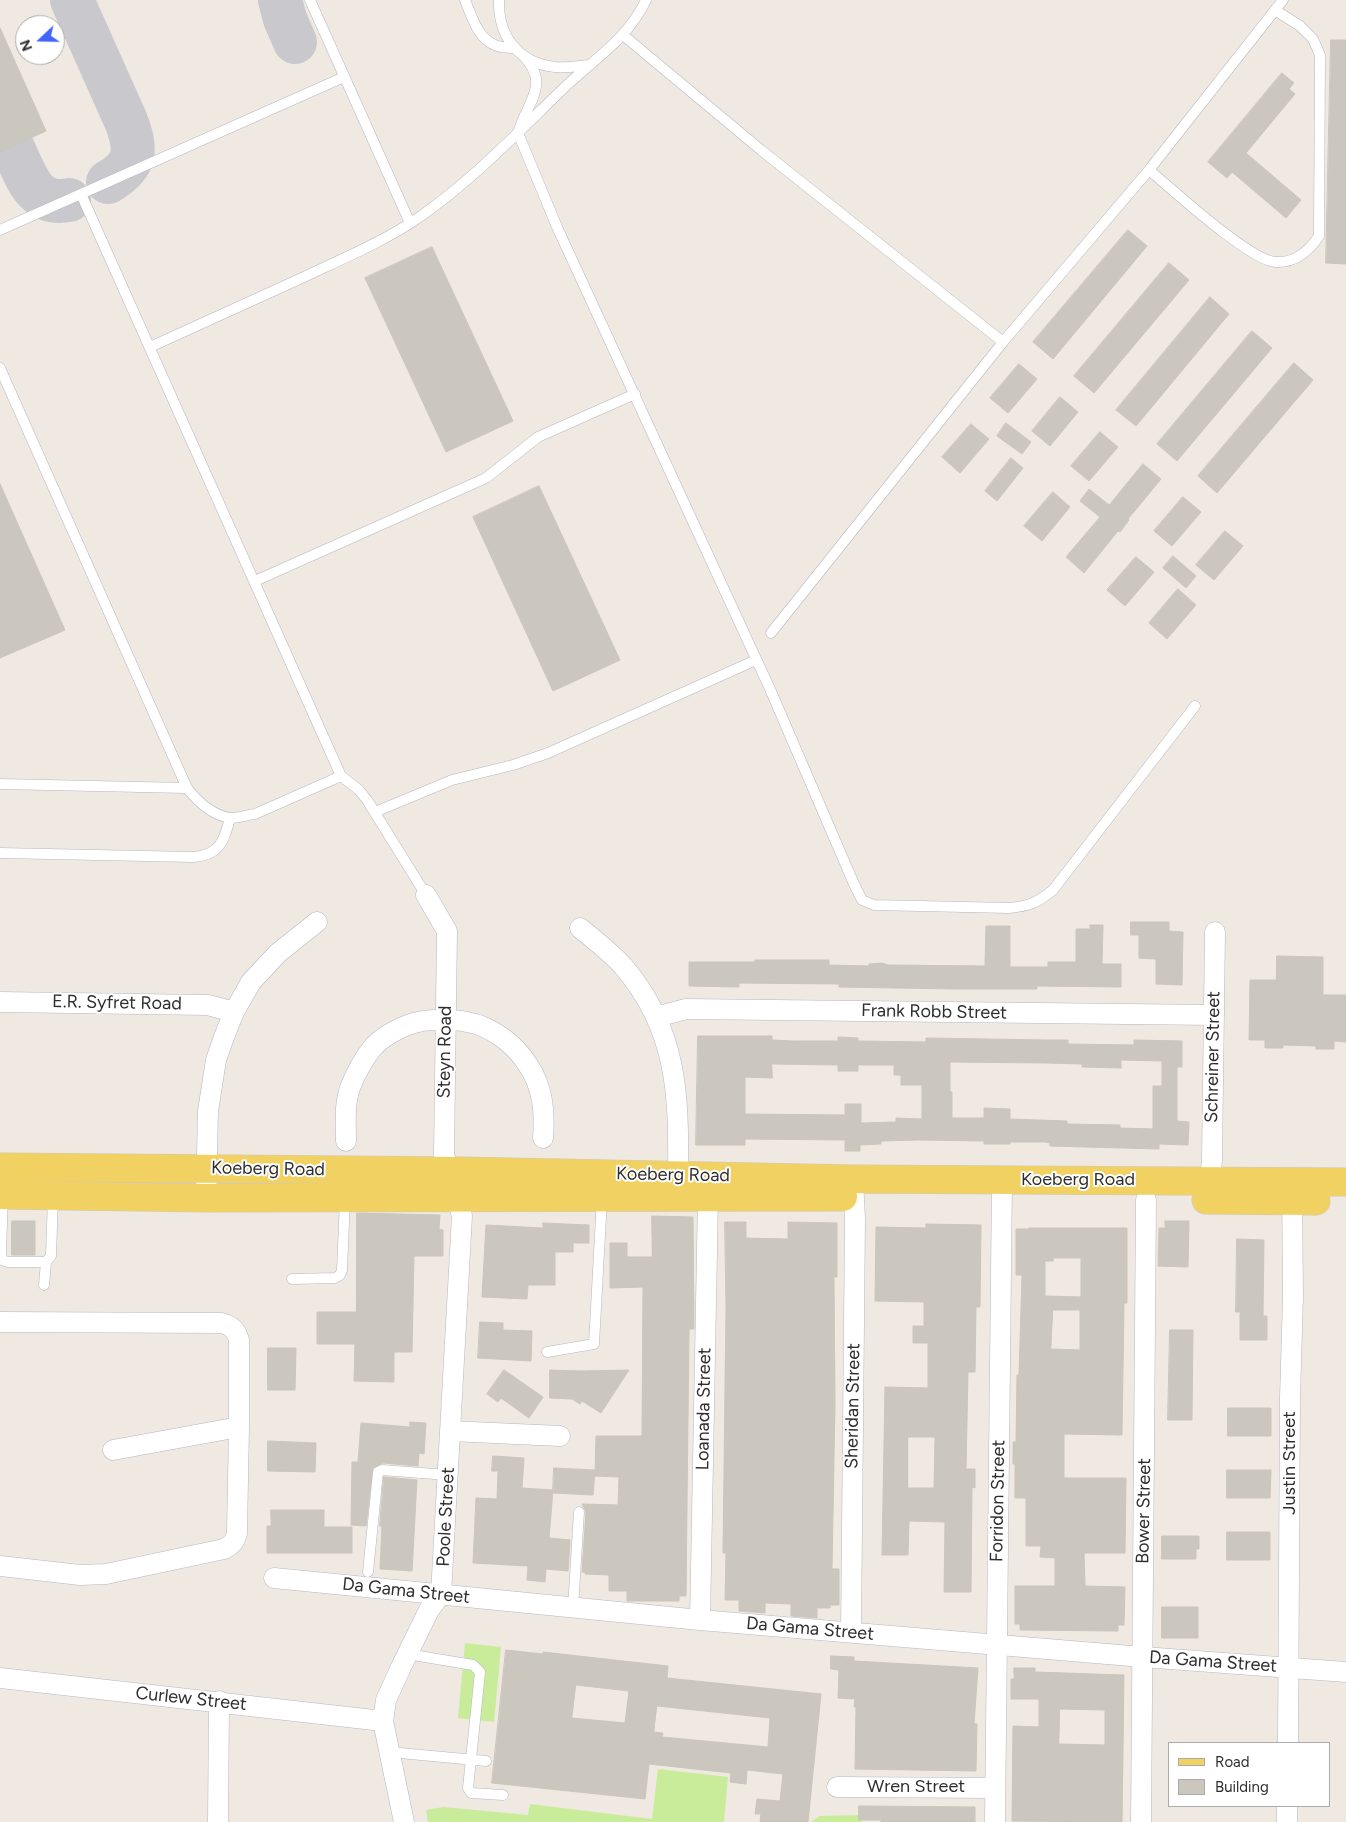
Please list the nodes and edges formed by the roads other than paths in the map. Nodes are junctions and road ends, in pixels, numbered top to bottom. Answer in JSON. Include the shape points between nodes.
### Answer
{"nodes":[{"id":1,"x":310,"y":0,"type":"edge"},
{"id":2,"x":465,"y":0,"type":"edge"},
{"id":3,"x":499,"y":0,"type":"edge"},
{"id":4,"x":646,"y":0,"type":"edge"},
{"id":5,"x":1283,"y":0,"type":"edge"},
{"id":6,"x":1275,"y":10,"type":"junction"},
{"id":7,"x":623,"y":35,"type":"junction"},
{"id":8,"x":518,"y":51,"type":"junction"},
{"id":9,"x":590,"y":65,"type":"junction"},
{"id":10,"x":344,"y":77,"type":"junction"},
{"id":11,"x":518,"y":133,"type":"junction"},
{"id":12,"x":1149,"y":170,"type":"junction"},
{"id":13,"x":81,"y":194,"type":"junction"},
{"id":14,"x":410,"y":223,"type":"junction"},
{"id":15,"x":0,"y":230,"type":"edge"},
{"id":16,"x":1003,"y":342,"type":"junction"},
{"id":17,"x":150,"y":347,"type":"junction"},
{"id":18,"x":0,"y":368,"type":"edge"},
{"id":19,"x":635,"y":394,"type":"junction"},
{"id":20,"x":255,"y":581,"type":"junction"},
{"id":21,"x":771,"y":633,"type":"dead end"},
{"id":22,"x":756,"y":660,"type":"junction"},
{"id":23,"x":1195,"y":706,"type":"dead end"},
{"id":24,"x":341,"y":776,"type":"junction"},
{"id":25,"x":0,"y":784,"type":"edge"},
{"id":26,"x":187,"y":788,"type":"junction"},
{"id":27,"x":375,"y":812,"type":"junction"},
{"id":28,"x":230,"y":818,"type":"junction"},
{"id":29,"x":0,"y":854,"type":"edge"},
{"id":30,"x":426,"y":895,"type":"joint"},
{"id":31,"x":317,"y":922,"type":"dead end"},
{"id":32,"x":580,"y":928,"type":"dead end"},
{"id":33,"x":1215,"y":932,"type":"dead end"},
{"id":34,"x":0,"y":1002,"type":"edge"},
{"id":35,"x":234,"y":1012,"type":"junction"},
{"id":36,"x":1214,"y":1015,"type":"junction"},
{"id":37,"x":656,"y":1017,"type":"junction"},
{"id":38,"x":446,"y":1021,"type":"junction"},
{"id":39,"x":543,"y":1138,"type":"dead end"},
{"id":40,"x":346,"y":1141,"type":"dead end"},
{"id":41,"x":0,"y":1167,"type":"edge"},
{"id":42,"x":206,"y":1169,"type":"junction"},
{"id":43,"x":448,"y":1171,"type":"junction"},
{"id":44,"x":678,"y":1176,"type":"junction"},
{"id":45,"x":1210,"y":1181,"type":"junction"},
{"id":46,"x":1346,"y":1182,"type":"edge"},
{"id":47,"x":853,"y":1188,"type":"junction"},
{"id":48,"x":1002,"y":1189,"type":"junction"},
{"id":49,"x":1292,"y":1191,"type":"junction"},
{"id":50,"x":1,"y":1195,"type":"edge"},
{"id":51,"x":53,"y":1196,"type":"junction"},
{"id":52,"x":456,"y":1197,"type":"junction"},
{"id":53,"x":602,"y":1197,"type":"junction"},
{"id":54,"x":708,"y":1197,"type":"junction"},
{"id":55,"x":206,"y":1198,"type":"junction"},
{"id":56,"x":345,"y":1198,"type":"junction"},
{"id":57,"x":1146,"y":1200,"type":"junction"},
{"id":58,"x":1346,"y":1201,"type":"edge"},
{"id":59,"x":46,"y":1262,"type":"junction"},
{"id":60,"x":292,"y":1279,"type":"dead end"},
{"id":61,"x":44,"y":1286,"type":"dead end"},
{"id":62,"x":0,"y":1322,"type":"edge"},
{"id":63,"x":547,"y":1352,"type":"dead end"},
{"id":64,"x":240,"y":1427,"type":"junction"},
{"id":65,"x":450,"y":1431,"type":"junction"},
{"id":66,"x":560,"y":1436,"type":"dead end"},
{"id":67,"x":113,"y":1450,"type":"dead end"},
{"id":68,"x":448,"y":1474,"type":"junction"},
{"id":69,"x":579,"y":1512,"type":"dead end"},
{"id":70,"x":0,"y":1566,"type":"edge"},
{"id":71,"x":368,"y":1572,"type":"dead end"},
{"id":72,"x":274,"y":1578,"type":"dead end"},
{"id":73,"x":441,"y":1594,"type":"junction"},
{"id":74,"x":573,"y":1608,"type":"junction"},
{"id":75,"x":700,"y":1620,"type":"junction"},
{"id":76,"x":851,"y":1632,"type":"junction"},
{"id":77,"x":996,"y":1644,"type":"junction"},
{"id":78,"x":407,"y":1654,"type":"junction"},
{"id":79,"x":1143,"y":1657,"type":"junction"},
{"id":80,"x":1288,"y":1667,"type":"junction"},
{"id":81,"x":1346,"y":1672,"type":"edge"},
{"id":82,"x":0,"y":1678,"type":"edge"},
{"id":83,"x":218,"y":1702,"type":"junction"},
{"id":84,"x":383,"y":1721,"type":"junction"},
{"id":85,"x":1288,"y":1742,"type":"edge"},
{"id":86,"x":389,"y":1752,"type":"junction"},
{"id":87,"x":470,"y":1760,"type":"junction"},
{"id":88,"x":486,"y":1761,"type":"dead end"},
{"id":89,"x":837,"y":1787,"type":"dead end"},
{"id":90,"x":995,"y":1788,"type":"junction"},
{"id":91,"x":503,"y":1795,"type":"dead end"},
{"id":92,"x":1287,"y":1807,"type":"edge"},
{"id":93,"x":218,"y":1822,"type":"edge"},
{"id":94,"x":404,"y":1822,"type":"edge"},
{"id":95,"x":995,"y":1822,"type":"edge"},
{"id":96,"x":1141,"y":1822,"type":"edge"},
{"id":97,"x":1287,"y":1822,"type":"edge"}],
"edges":[{"from":1,"to":10,"type":"lane"},
{"from":2,"to":8,"type":"lane","via":[[478,30],[488,42]]},
{"from":3,"to":8,"type":"lane","via":[[502,29]]},
{"from":4,"to":7,"type":"lane"},
{"from":5,"to":6,"type":"lane"},
{"from":6,"to":12,"type":"lane"},
{"from":6,"to":12,"type":"lane","via":[[1313,39],[1320,55],[1319,236],[1311,247],[1289,261],[1273,263],[1245,249]]},
{"from":7,"to":9,"type":"lane"},
{"from":7,"to":16,"type":"lane","via":[[760,150]]},
{"from":8,"to":9,"type":"lane","via":[[537,63],[553,67]]},
{"from":8,"to":11,"type":"lane","via":[[532,66],[536,85],[534,98],[522,118]]},
{"from":9,"to":11,"type":"lane"},
{"from":10,"to":13,"type":"lane"},
{"from":10,"to":14,"type":"lane"},
{"from":11,"to":14,"type":"lane","via":[[453,192]]},
{"from":11,"to":19,"type":"lane","via":[[557,227]]},
{"from":12,"to":16,"type":"lane"},
{"from":13,"to":15,"type":"lane"},
{"from":13,"to":17,"type":"lane"},
{"from":14,"to":17,"type":"lane","via":[[351,255]]},
{"from":16,"to":21,"type":"lane"},
{"from":17,"to":20,"type":"lane"},
{"from":18,"to":26,"type":"lane"},
{"from":19,"to":20,"type":"lane","via":[[538,437],[486,478]]},
{"from":19,"to":22,"type":"lane"},
{"from":20,"to":24,"type":"lane"},
{"from":22,"to":23,"type":"lane","via":[[858,895],[874,906],[1009,908],[1039,901],[1053,890]]},
{"from":22,"to":27,"type":"lane","via":[[548,753],[452,780]]},
{"from":24,"to":27,"type":"lane","via":[[359,790]]},
{"from":24,"to":28,"type":"lane","via":[[255,814]]},
{"from":25,"to":26,"type":"lane"},
{"from":26,"to":28,"type":"lane","via":[[198,802]]},
{"from":27,"to":30,"type":"lane"},
{"from":28,"to":29,"type":"lane","via":[[218,848],[205,856]]},
{"from":30,"to":38,"type":"street","name":"Steyn Road","via":[[447,931]]},
{"from":31,"to":35,"type":"street","via":[[268,963]]},
{"from":32,"to":37,"type":"street","via":[[623,967]]},
{"from":33,"to":36,"type":"street","name":"Schreiner Street"},
{"from":34,"to":35,"type":"street","name":"E.R. Syfret Road","via":[[208,1004]]},
{"from":35,"to":42,"type":"street","via":[[216,1060],[208,1111]]},
{"from":36,"to":37,"type":"street","name":"Frank Robb Street","via":[[686,1009]]},
{"from":36,"to":45,"type":"street","name":"Schreiner Street"},
{"from":37,"to":44,"type":"street","via":[[675,1075],[679,1115]]},
{"from":38,"to":39,"type":"street","via":[[467,1022],[491,1030],[512,1045],[528,1064],[539,1087],[545,1112]]},
{"from":38,"to":40,"type":"street","via":[[418,1022],[395,1031],[375,1045],[350,1088],[345,1114]]},
{"from":38,"to":43,"type":"street","name":"Steyn Road","via":[[444,1150]]},
{"from":41,"to":42,"type":"main road","name":"Koeberg Road"},
{"from":42,"to":43,"type":"main road","name":"Koeberg Road"},
{"from":42,"to":55,"type":"street"},
{"from":43,"to":44,"type":"main road","name":"Koeberg Road"},
{"from":43,"to":52,"type":"street","name":"Steyn Road"},
{"from":44,"to":47,"type":"main road","name":"Koeberg Road"},
{"from":45,"to":48,"type":"main road","name":"Koeberg Road"},
{"from":45,"to":49,"type":"main road","name":"Koeberg Road"},
{"from":46,"to":49,"type":"main road","name":"Koeberg Road"},
{"from":47,"to":48,"type":"main road","name":"Koeberg Road"},
{"from":47,"to":54,"type":"main road","name":"Koeberg Road"},
{"from":47,"to":76,"type":"street","name":"Sheridan Street"},
{"from":48,"to":57,"type":"main road","name":"Koeberg Road"},
{"from":48,"to":77,"type":"street","name":"Forridon Street"},
{"from":49,"to":57,"type":"main road","name":"Koeberg Road"},
{"from":49,"to":58,"type":"main road","name":"Koeberg Road"},
{"from":49,"to":80,"type":"street","name":"Justin Street"},
{"from":50,"to":51,"type":"main road","name":"Koeberg Road"},
{"from":50,"to":59,"type":"lane","via":[[2,1260]]},
{"from":51,"to":55,"type":"main road","name":"Koeberg Road"},
{"from":51,"to":59,"type":"lane","via":[[51,1256]]},
{"from":52,"to":53,"type":"main road","name":"Koeberg Road"},
{"from":52,"to":56,"type":"main road","name":"Koeberg Road"},
{"from":52,"to":65,"type":"street","name":"Poole Street","via":[[462,1216]]},
{"from":53,"to":54,"type":"main road","name":"Koeberg Road"},
{"from":53,"to":63,"type":"lane","via":[[594,1344]]},
{"from":54,"to":75,"type":"street","name":"Loanada Street"},
{"from":55,"to":56,"type":"main road","name":"Koeberg Road"},
{"from":56,"to":60,"type":"lane","via":[[340,1275],[335,1278]]},
{"from":57,"to":79,"type":"street","name":"Bower Street"},
{"from":59,"to":61,"type":"lane"},
{"from":62,"to":64,"type":"street","via":[[230,1325],[239,1340]]},
{"from":64,"to":67,"type":"street"},
{"from":64,"to":70,"type":"street","via":[[237,1532],[230,1546],[106,1574],[80,1575]]},
{"from":65,"to":66,"type":"street"},
{"from":65,"to":68,"type":"street","name":"Poole Street"},
{"from":68,"to":71,"type":"lane","via":[[378,1472]]},
{"from":68,"to":73,"type":"street","name":"Poole Street"},
{"from":69,"to":74,"type":"lane"},
{"from":72,"to":73,"type":"street","name":"Da Gama Street"},
{"from":73,"to":74,"type":"street","name":"Da Gama Street"},
{"from":73,"to":78,"type":"street","via":[[428,1610]]},
{"from":74,"to":75,"type":"street","name":"Da Gama Street"},
{"from":75,"to":76,"type":"street","name":"Da Gama Street"},
{"from":76,"to":77,"type":"street","name":"Da Gama Street"},
{"from":77,"to":79,"type":"street","name":"Da Gama Street"},
{"from":77,"to":90,"type":"street","name":"Forridon Street"},
{"from":78,"to":84,"type":"street","via":[[386,1700]]},
{"from":78,"to":87,"type":"lane","via":[[473,1665],[479,1669]]},
{"from":79,"to":80,"type":"street","name":"Da Gama Street"},
{"from":79,"to":96,"type":"street","name":"Bower Street"},
{"from":80,"to":81,"type":"street","name":"Da Gama Street"},
{"from":80,"to":85,"type":"street","name":"Justin Street"},
{"from":82,"to":83,"type":"street","name":"Curlew Street"},
{"from":83,"to":84,"type":"street","name":"Curlew Street"},
{"from":83,"to":93,"type":"street"},
{"from":84,"to":86,"type":"street"},
{"from":86,"to":87,"type":"lane"},
{"from":86,"to":94,"type":"street"},
{"from":87,"to":88,"type":"lane"},
{"from":87,"to":91,"type":"lane","via":[[468,1788],[471,1793]]},
{"from":89,"to":90,"type":"street","name":"Wren Street"},
{"from":90,"to":95,"type":"street","name":"Forridon Street"},
{"from":92,"to":97,"type":"street"}]}
